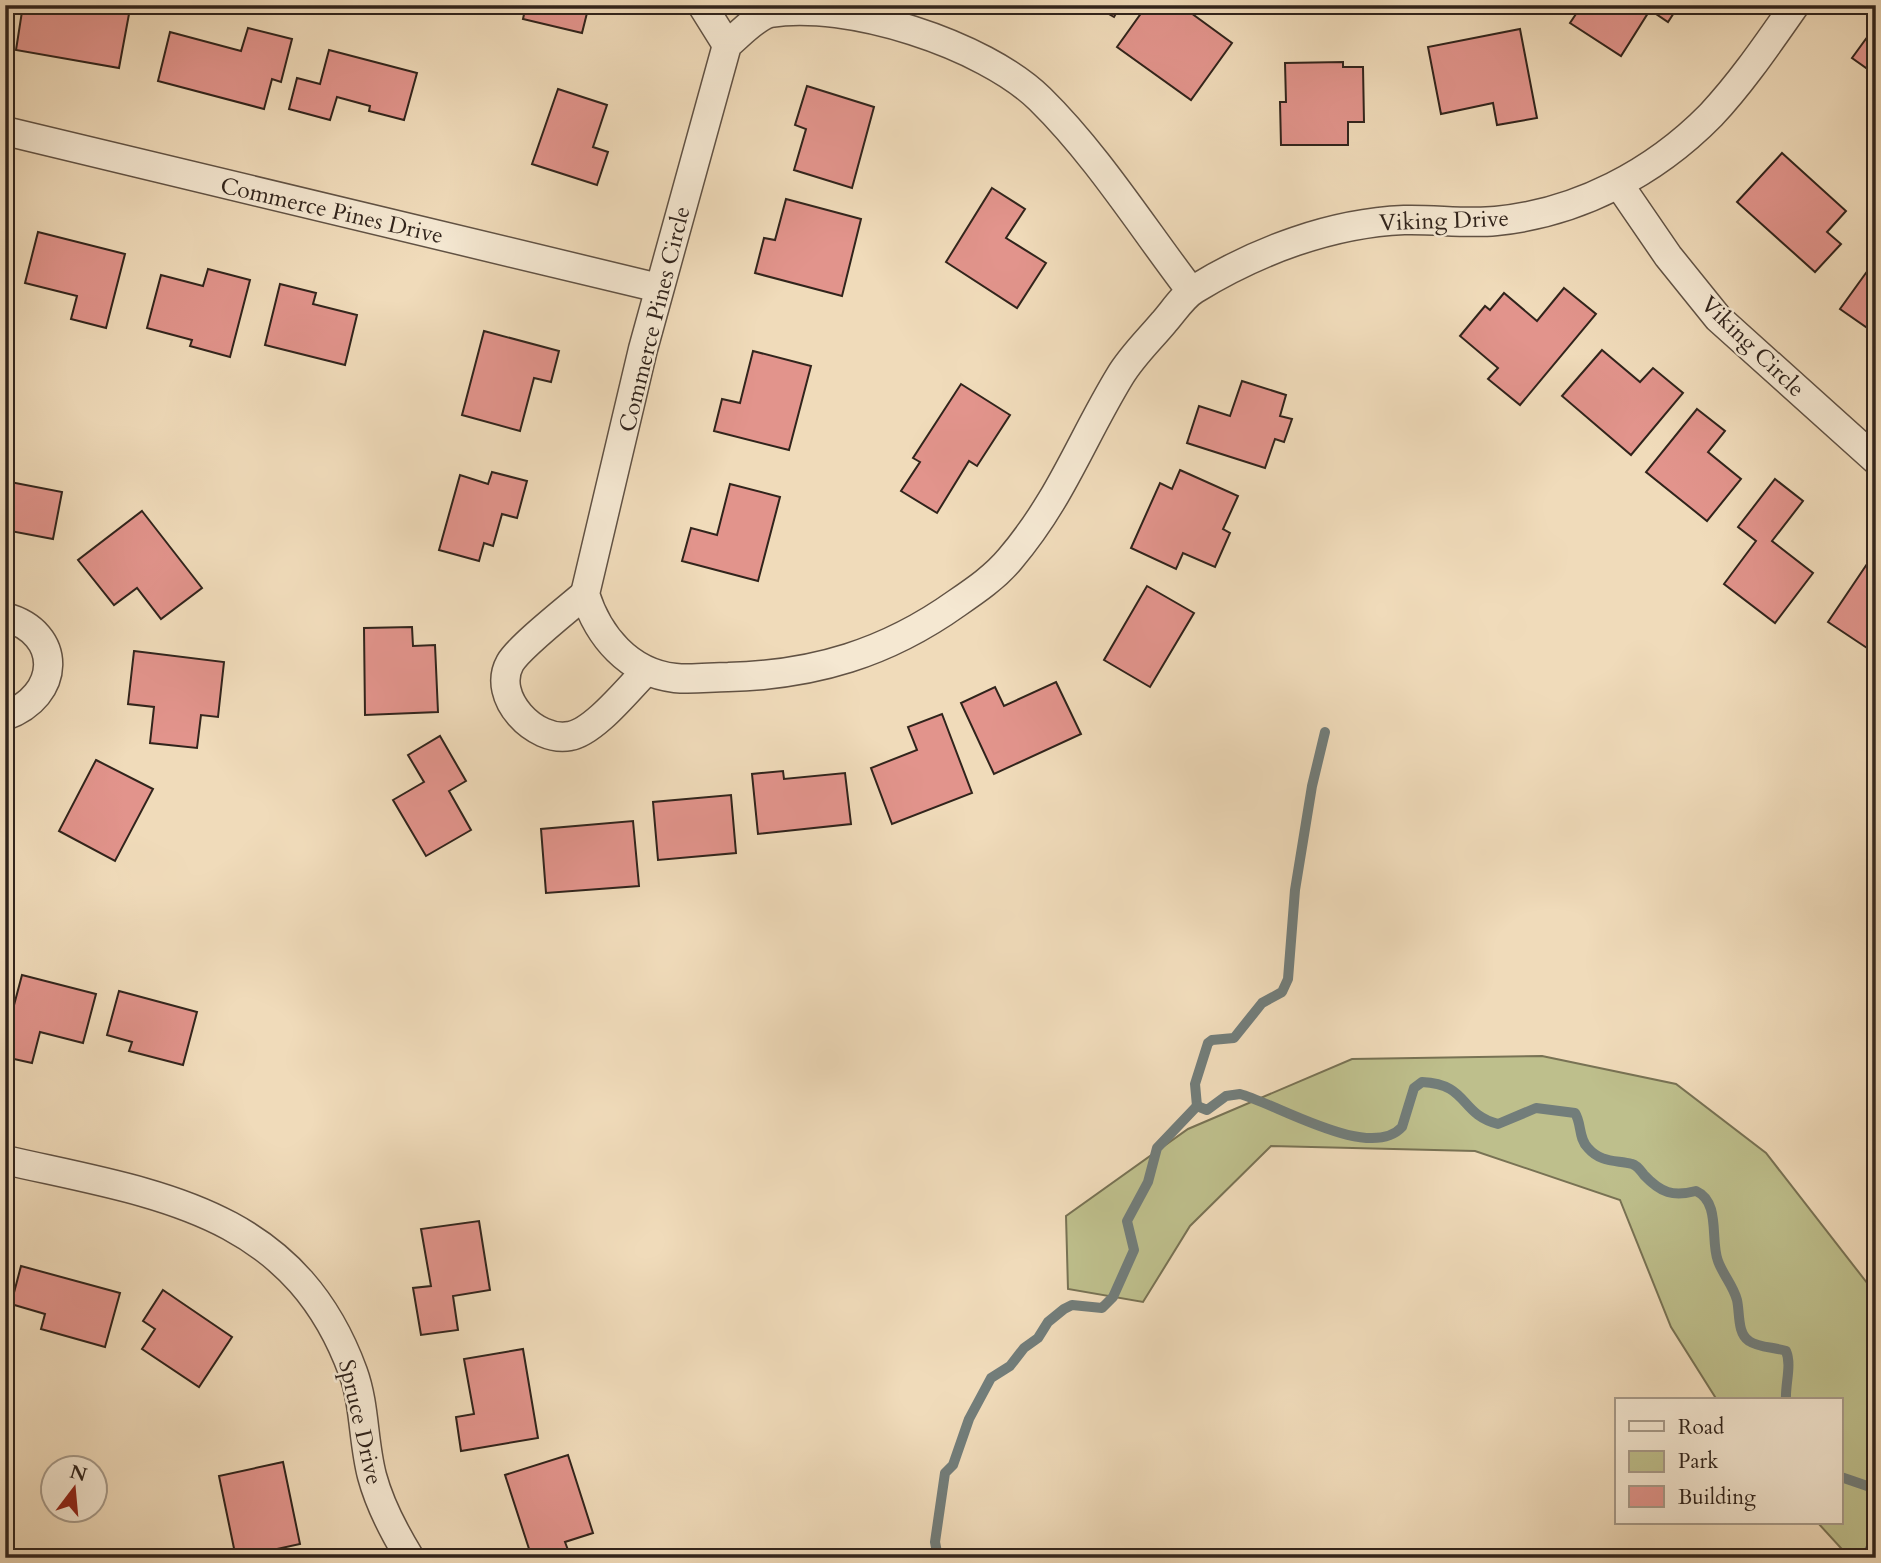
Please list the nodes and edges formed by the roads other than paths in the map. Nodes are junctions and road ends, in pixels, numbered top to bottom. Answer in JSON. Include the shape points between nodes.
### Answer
{"nodes":[{"id":1,"x":702,"y":5,"type":"edge"},
{"id":2,"x":1795,"y":5,"type":"edge"},
{"id":3,"x":806,"y":6,"type":"edge"},
{"id":4,"x":727,"y":45,"type":"junction"},
{"id":5,"x":5,"y":131,"type":"edge"},
{"id":6,"x":1620,"y":186,"type":"junction"},
{"id":7,"x":659,"y":288,"type":"junction"},
{"id":8,"x":1191,"y":291,"type":"junction"},
{"id":9,"x":1876,"y":460,"type":"edge"},
{"id":10,"x":585,"y":594,"type":"junction"},
{"id":11,"x":5,"y":617,"type":"edge"},
{"id":12,"x":646,"y":671,"type":"junction"},
{"id":13,"x":5,"y":716,"type":"edge"},
{"id":14,"x":5,"y":1160,"type":"edge"},
{"id":15,"x":410,"y":1558,"type":"edge"}],
"edges":[{"from":1,"to":4,"type":"street"},
{"from":2,"to":6,"type":"street","name":"Viking Drive","via":[[1709,116]]},
{"from":3,"to":4,"type":"street","via":[[766,14]]},
{"from":3,"to":8,"type":"street","via":[[882,17],[917,28],[984,60],[1038,96],[1068,128]]},
{"from":4,"to":7,"type":"street","name":"Commerce Pines Circle"},
{"from":5,"to":7,"type":"street","name":"Commerce Pines Drive"},
{"from":6,"to":8,"type":"street","name":"Viking Drive","via":[[1544,213],[1494,222],[1408,220],[1340,227],[1294,242]]},
{"from":6,"to":9,"type":"street","name":"Viking Circle","via":[[1718,318]]},
{"from":7,"to":10,"type":"street","name":"Commerce Pines Circle"},
{"from":8,"to":12,"type":"street","via":[[1120,376],[1047,511],[999,571],[939,617],[898,641],[811,670],[674,678]]},
{"from":10,"to":12,"type":"street","via":[[603,633]]},
{"from":10,"to":12,"type":"street","via":[[511,661],[506,687],[517,713],[540,730],[569,737],[587,729]]},
{"from":11,"to":13,"type":"street","via":[[26,624],[40,638],[47,657],[47,678],[24,709]]},
{"from":14,"to":15,"type":"street","name":"Spruce Drive","via":[[180,1202],[227,1224],[289,1268],[333,1324],[354,1374],[372,1478]]}]}
